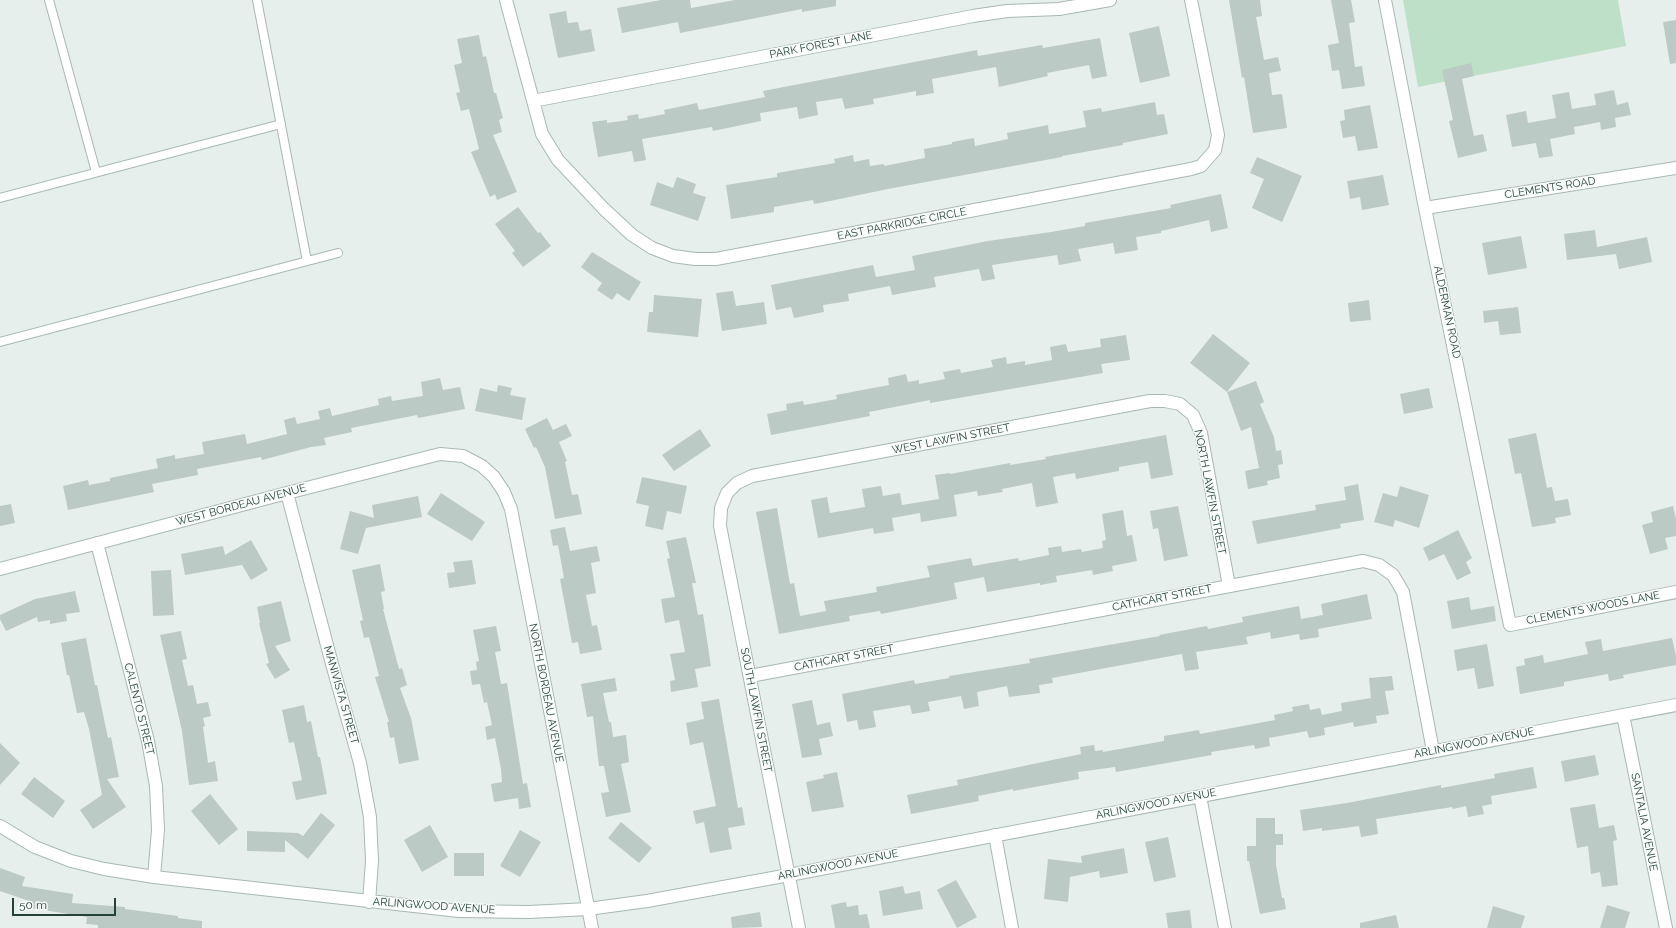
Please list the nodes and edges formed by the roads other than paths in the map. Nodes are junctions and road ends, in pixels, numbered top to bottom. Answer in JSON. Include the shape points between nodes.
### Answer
{"nodes":[{"id":1,"x":49,"y":0,"type":"edge"},
{"id":2,"x":257,"y":0,"type":"edge"},
{"id":3,"x":506,"y":0,"type":"edge"},
{"id":4,"x":1110,"y":0,"type":"edge"},
{"id":5,"x":1191,"y":0,"type":"edge"},
{"id":6,"x":1385,"y":0,"type":"edge"},
{"id":7,"x":533,"y":101,"type":"junction"},
{"id":8,"x":281,"y":124,"type":"junction"},
{"id":9,"x":1676,"y":168,"type":"edge"},
{"id":10,"x":96,"y":172,"type":"junction"},
{"id":11,"x":0,"y":198,"type":"edge"},
{"id":12,"x":1425,"y":208,"type":"junction"},
{"id":13,"x":338,"y":253,"type":"dead end"},
{"id":14,"x":307,"y":261,"type":"junction"},
{"id":15,"x":0,"y":342,"type":"edge"},
{"id":16,"x":1180,"y":404,"type":"joint"},
{"id":17,"x":482,"y":466,"type":"joint"},
{"id":18,"x":287,"y":493,"type":"junction"},
{"id":19,"x":727,"y":493,"type":"joint"},
{"id":20,"x":97,"y":543,"type":"junction"},
{"id":21,"x":0,"y":569,"type":"edge"},
{"id":22,"x":1229,"y":586,"type":"junction"},
{"id":23,"x":1676,"y":592,"type":"edge"},
{"id":24,"x":1510,"y":625,"type":"joint"},
{"id":25,"x":750,"y":676,"type":"junction"},
{"id":26,"x":1676,"y":705,"type":"edge"},
{"id":27,"x":1623,"y":715,"type":"junction"},
{"id":28,"x":1433,"y":751,"type":"junction"},
{"id":29,"x":1200,"y":796,"type":"junction"},
{"id":30,"x":0,"y":826,"type":"edge"},
{"id":31,"x":995,"y":835,"type":"junction"},
{"id":32,"x":789,"y":875,"type":"junction"},
{"id":33,"x":154,"y":877,"type":"junction"},
{"id":34,"x":369,"y":902,"type":"junction"},
{"id":35,"x":588,"y":909,"type":"junction"},
{"id":36,"x":592,"y":928,"type":"edge"},
{"id":37,"x":799,"y":928,"type":"edge"},
{"id":38,"x":1012,"y":928,"type":"edge"},
{"id":39,"x":1225,"y":928,"type":"edge"},
{"id":40,"x":1666,"y":928,"type":"edge"}],
"edges":[{"from":1,"to":10,"type":"lane"},
{"from":2,"to":8,"type":"lane"},
{"from":3,"to":7,"type":"street","name":"EAST PARKRIDGE CIRCLE"},
{"from":4,"to":7,"type":"street","name":"PARK FOREST LANE","via":[[1059,10],[1007,11],[973,16]]},
{"from":5,"to":7,"type":"street","name":"EAST PARKRIDGE CIRCLE","via":[[1218,135],[1215,150],[1201,166],[716,259],[673,256],[652,248],[632,235],[558,160],[542,134]]},
{"from":6,"to":12,"type":"street","name":"ALDERMAN ROAD"},
{"from":8,"to":10,"type":"lane"},
{"from":8,"to":14,"type":"lane"},
{"from":9,"to":12,"type":"street","name":"CLEMENTS ROAD"},
{"from":10,"to":11,"type":"lane"},
{"from":12,"to":24,"type":"street","name":"ALDERMAN ROAD"},
{"from":13,"to":14,"type":"lane"},
{"from":14,"to":15,"type":"lane"},
{"from":16,"to":19,"type":"street","name":"WEST LAWFIN STREET","via":[[1150,402],[752,476],[737,483]]},
{"from":16,"to":22,"type":"street","name":"NORTH LAWFIN STREET","via":[[1193,415],[1201,432]]},
{"from":17,"to":18,"type":"street","name":"WEST BORDEAU AVENUE","via":[[463,456],[440,454]]},
{"from":17,"to":35,"type":"street","name":"NORTH BORDEAU AVENUE","via":[[494,477],[511,509]]},
{"from":18,"to":20,"type":"street","name":"WEST BORDEAU AVENUE"},
{"from":18,"to":34,"type":"street","name":"MANIVISTA STREET","via":[[360,763],[370,817],[372,861]]},
{"from":19,"to":25,"type":"street","name":"SOUTH LAWFIN STREET","via":[[721,508],[720,526]]},
{"from":20,"to":21,"type":"street","name":"WEST BORDEAU AVENUE"},
{"from":20,"to":33,"type":"street","name":"CALENTO STREET","via":[[148,741],[156,786],[158,830]]},
{"from":22,"to":25,"type":"street","name":"CATHCART STREET"},
{"from":22,"to":28,"type":"street","name":"CATHCART STREET","via":[[1363,561],[1379,565],[1393,575],[1404,592]]},
{"from":23,"to":24,"type":"street","name":"CLEMENTS WOODS LANE"},
{"from":25,"to":32,"type":"street","name":"SOUTH LAWFIN STREET"},
{"from":26,"to":27,"type":"street","name":"ARLINGWOOD AVENUE"},
{"from":27,"to":28,"type":"street","name":"ARLINGWOOD AVENUE"},
{"from":27,"to":40,"type":"street","name":"SANTALIA AVENUE"},
{"from":28,"to":29,"type":"street","name":"ARLINGWOOD AVENUE"},
{"from":29,"to":31,"type":"street","name":"ARLINGWOOD AVENUE"},
{"from":29,"to":39,"type":"street"},
{"from":30,"to":33,"type":"street","name":"ARLINGWOOD AVENUE","via":[[35,847],[71,861]]},
{"from":31,"to":32,"type":"street","name":"ARLINGWOOD AVENUE"},
{"from":31,"to":38,"type":"street"},
{"from":32,"to":35,"type":"street","name":"ARLINGWOOD AVENUE"},
{"from":32,"to":37,"type":"street","name":"SOUTH LAWFIN STREET"},
{"from":33,"to":34,"type":"street","name":"ARLINGWOOD AVENUE"},
{"from":34,"to":35,"type":"street","name":"ARLINGWOOD AVENUE","via":[[459,911],[529,912]]},
{"from":35,"to":36,"type":"street","name":"NORTH BORDEAU AVENUE"}]}
